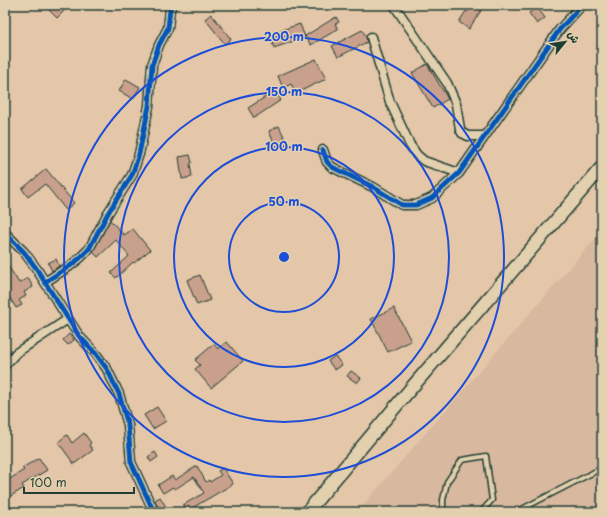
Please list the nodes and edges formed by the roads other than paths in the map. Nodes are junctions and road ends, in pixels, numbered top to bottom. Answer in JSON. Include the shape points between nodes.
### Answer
{"nodes":[{"id":1,"x":172,"y":5,"type":"edge"},
{"id":2,"x":394,"y":5,"type":"edge"},
{"id":3,"x":582,"y":5,"type":"edge"},
{"id":4,"x":371,"y":37,"type":"dead end"},
{"id":5,"x":484,"y":136,"type":"junction"},
{"id":6,"x":323,"y":150,"type":"dead end"},
{"id":7,"x":602,"y":168,"type":"edge"},
{"id":8,"x":458,"y":173,"type":"junction"},
{"id":9,"x":5,"y":234,"type":"edge"},
{"id":10,"x":45,"y":282,"type":"junction"},
{"id":11,"x":68,"y":319,"type":"junction"},
{"id":12,"x":5,"y":365,"type":"edge"},
{"id":13,"x":602,"y":468,"type":"edge"},
{"id":14,"x":154,"y":512,"type":"edge"},
{"id":15,"x":307,"y":512,"type":"edge"},
{"id":16,"x":443,"y":512,"type":"edge"},
{"id":17,"x":481,"y":512,"type":"edge"},
{"id":18,"x":516,"y":512,"type":"edge"}],
"edges":[{"from":1,"to":10,"type":"street","via":[[168,28],[152,65],[149,106],[132,175],[89,249],[58,275]]},
{"from":2,"to":5,"type":"street","via":[[447,83],[456,104],[462,133],[468,136]]},
{"from":3,"to":5,"type":"street","via":[[560,29]]},
{"from":4,"to":8,"type":"street","via":[[390,102],[410,145],[424,161]]},
{"from":5,"to":8,"type":"street"},
{"from":6,"to":8,"type":"street","via":[[327,162],[332,167],[373,186],[402,205],[416,205],[432,198]]},
{"from":7,"to":15,"type":"main road"},
{"from":9,"to":10,"type":"street","via":[[24,252]]},
{"from":10,"to":11,"type":"street"},
{"from":11,"to":12,"type":"street","via":[[16,353]]},
{"from":11,"to":14,"type":"street","via":[[107,369],[119,394],[128,425],[131,462]]},
{"from":13,"to":18,"type":"lane"},
{"from":16,"to":17,"type":"lane","via":[[447,482],[462,460],[486,456],[492,500]]}]}
